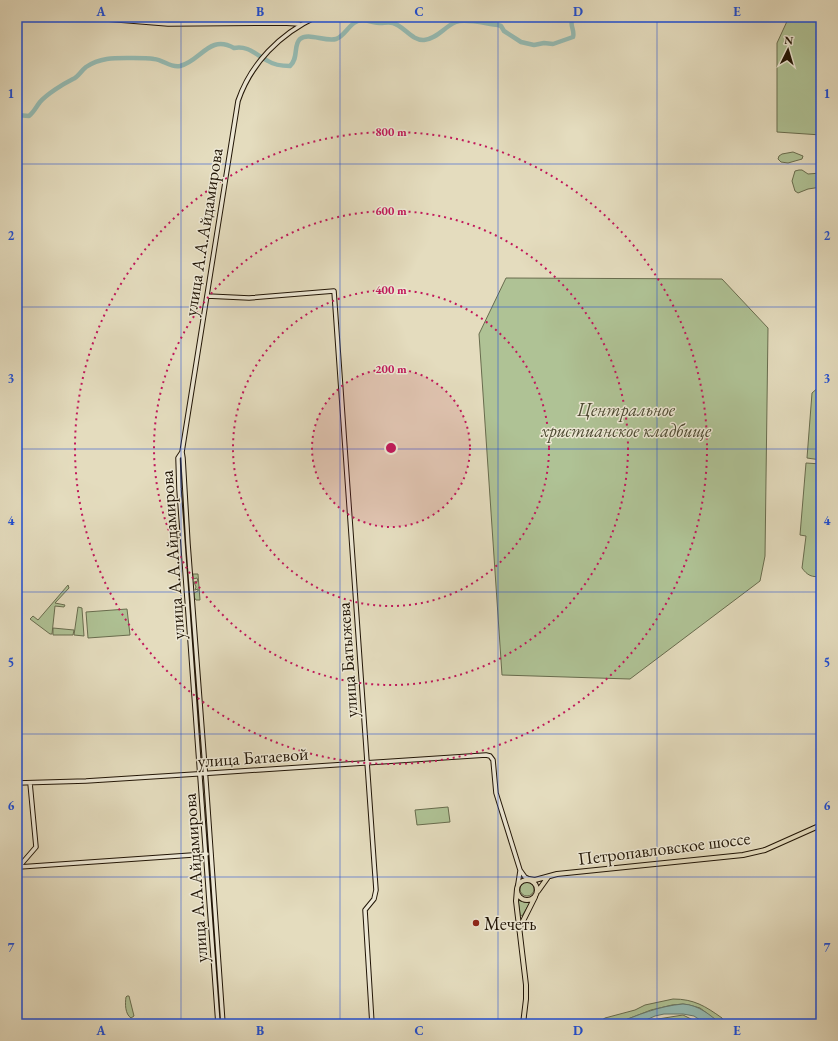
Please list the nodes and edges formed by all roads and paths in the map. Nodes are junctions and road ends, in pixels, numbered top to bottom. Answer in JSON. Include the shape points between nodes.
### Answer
{"nodes":[{"id":1,"x":81,"y":17,"type":"edge"},
{"id":2,"x":316,"y":17,"type":"edge"},
{"id":3,"x":300,"y":24,"type":"junction"},
{"id":4,"x":207,"y":296,"type":"junction"},
{"id":5,"x":182,"y":452,"type":"junction"},
{"id":6,"x":178,"y":458,"type":"junction"},
{"id":7,"x":183,"y":458,"type":"junction"},
{"id":8,"x":367,"y":763,"type":"junction"},
{"id":9,"x":203,"y":774,"type":"junction"},
{"id":10,"x":17,"y":783,"type":"edge"},
{"id":11,"x":30,"y":783,"type":"junction"},
{"id":12,"x":821,"y":825,"type":"edge"},
{"id":13,"x":206,"y":854,"type":"junction"},
{"id":14,"x":211,"y":854,"type":"junction"},
{"id":15,"x":18,"y":868,"type":"edge"},
{"id":16,"x":520,"y":870,"type":"junction"},
{"id":17,"x":549,"y":877,"type":"junction"},
{"id":18,"x":529,"y":879,"type":"junction"},
{"id":19,"x":518,"y":884,"type":"junction"},
{"id":20,"x":517,"y":889,"type":"junction"},
{"id":21,"x":536,"y":894,"type":"junction"},
{"id":22,"x":519,"y":929,"type":"junction"},
{"id":23,"x":218,"y":999,"type":"junction"},
{"id":24,"x":218,"y":1024,"type":"edge"},
{"id":25,"x":222,"y":1024,"type":"edge"},
{"id":26,"x":372,"y":1024,"type":"edge"},
{"id":27,"x":523,"y":1024,"type":"edge"}],
"edges":[{"from":1,"to":3,"type":"main road","via":[[168,24]]},
{"from":2,"to":3,"type":"main road"},
{"from":3,"to":4,"type":"main road","name":"улица А.А.Айдамирова","via":[[269,50],[254,69],[241,93]]},
{"from":4,"to":5,"type":"main road","name":"улица А.А.Айдамирова"},
{"from":4,"to":8,"type":"main road","name":"улица Батыжева","via":[[249,298],[334,291]]},
{"from":5,"to":6,"type":"main road","name":"улица А.А.Айдамирова"},
{"from":5,"to":7,"type":"main road","name":"улица А.А.Айдамирова"},
{"from":6,"to":7,"type":"main road"},
{"from":6,"to":9,"type":"main road","name":"улица А.А.Айдамирова"},
{"from":7,"to":9,"type":"main road","name":"улица А.А.Айдамирова"},
{"from":8,"to":9,"type":"main road","name":"улица Батаевой"},
{"from":8,"to":16,"type":"main road","name":"улица Батаевой","via":[[482,754],[490,756],[494,765],[496,793]]},
{"from":8,"to":26,"type":"main road","name":"улица Батыжева","via":[[376,890],[374,899],[365,910]]},
{"from":9,"to":11,"type":"main road","name":"улица Батаевой"},
{"from":9,"to":13,"type":"main road","name":"улица А.А.Айдамирова"},
{"from":9,"to":14,"type":"main road","name":"улица А.А.Айдамирова"},
{"from":10,"to":11,"type":"main road","name":"улица Батаевой"},
{"from":11,"to":15,"type":"main road","via":[[36,847]]},
{"from":12,"to":17,"type":"main road","name":"Петропавловское шоссе","via":[[765,850],[743,855],[557,874]]},
{"from":13,"to":14,"type":"main road"},
{"from":13,"to":15,"type":"main road"},
{"from":13,"to":23,"type":"main road","name":"улица А.А.Айдамирова"},
{"from":14,"to":23,"type":"main road","name":"улица А.А.Айдамирова"},
{"from":16,"to":18,"type":"main road"},
{"from":16,"to":19,"type":"main road"},
{"from":17,"to":18,"type":"main road","name":"Петропавловское шоссе"},
{"from":17,"to":21,"type":"main road"},
{"from":18,"to":19,"type":"main road"},
{"from":18,"to":21,"type":"main road","via":[[535,883]]},
{"from":19,"to":20,"type":"main road"},
{"from":20,"to":21,"type":"main road","via":[[518,895],[523,899],[530,900]]},
{"from":20,"to":22,"type":"main road"},
{"from":21,"to":22,"type":"main road"},
{"from":22,"to":27,"type":"main road","via":[[526,989]]},
{"from":23,"to":24,"type":"main road","name":"улица А.А.Айдамирова"},
{"from":23,"to":25,"type":"main road","name":"улица А.А.Айдамирова"}]}
